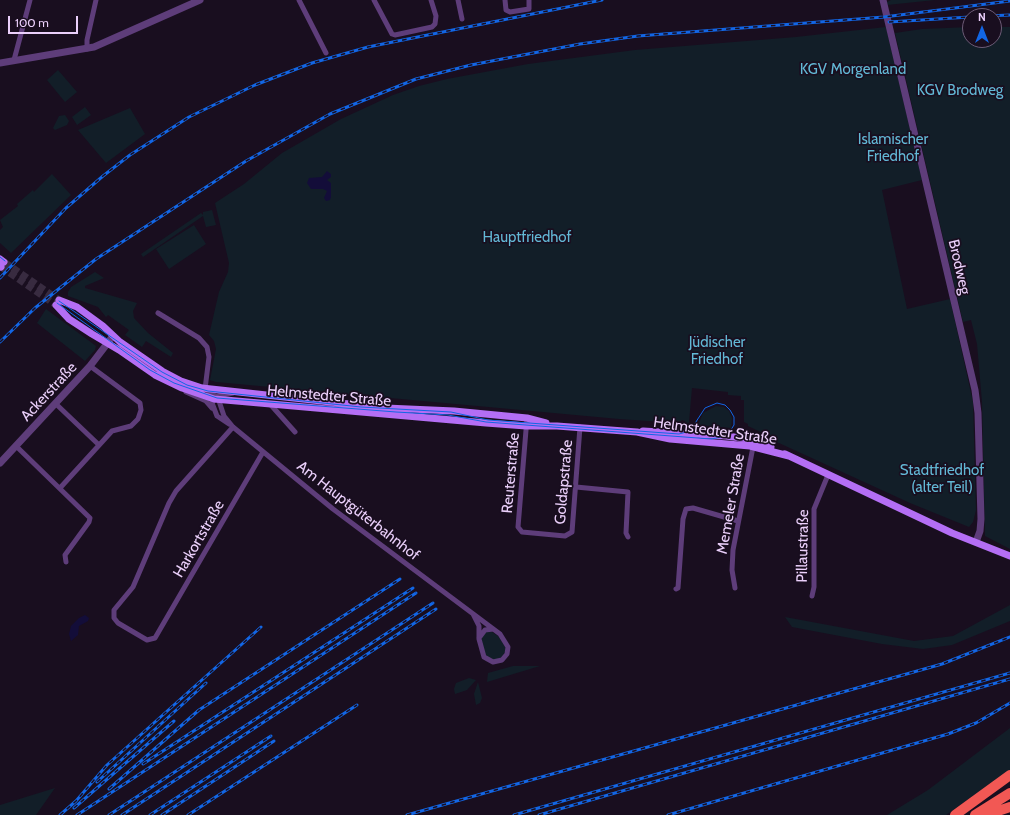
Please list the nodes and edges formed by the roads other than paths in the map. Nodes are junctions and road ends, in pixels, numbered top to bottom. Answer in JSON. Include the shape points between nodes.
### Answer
{"nodes":[{"id":1,"x":30,"y":0,"type":"edge"},
{"id":2,"x":96,"y":0,"type":"edge"},
{"id":3,"x":299,"y":0,"type":"edge"},
{"id":4,"x":374,"y":0,"type":"edge"},
{"id":5,"x":430,"y":0,"type":"edge"},
{"id":6,"x":458,"y":0,"type":"edge"},
{"id":7,"x":505,"y":0,"type":"edge"},
{"id":8,"x":529,"y":0,"type":"edge"},
{"id":9,"x":883,"y":0,"type":"edge"},
{"id":10,"x":195,"y":1,"type":"edge"},
{"id":11,"x":462,"y":19,"type":"dead end"},
{"id":12,"x":87,"y":50,"type":"junction"},
{"id":13,"x":326,"y":53,"type":"dead end"},
{"id":14,"x":14,"y":60,"type":"junction"},
{"id":15,"x":0,"y":63,"type":"edge"},
{"id":16,"x":158,"y":313,"type":"dead end"},
{"id":17,"x":113,"y":336,"type":"junction"},
{"id":18,"x":108,"y":344,"type":"junction"},
{"id":19,"x":90,"y":366,"type":"junction"},
{"id":20,"x":184,"y":389,"type":"junction"},
{"id":21,"x":205,"y":389,"type":"junction"},
{"id":22,"x":238,"y":393,"type":"junction"},
{"id":23,"x":216,"y":398,"type":"junction"},
{"id":24,"x":232,"y":401,"type":"junction"},
{"id":25,"x":56,"y":404,"type":"junction"},
{"id":26,"x":270,"y":404,"type":"junction"},
{"id":27,"x":213,"y":409,"type":"junction"},
{"id":28,"x":223,"y":412,"type":"junction"},
{"id":29,"x":471,"y":412,"type":"junction"},
{"id":30,"x":527,"y":418,"type":"junction"},
{"id":31,"x":470,"y":422,"type":"junction"},
{"id":32,"x":231,"y":426,"type":"junction"},
{"id":33,"x":526,"y":426,"type":"junction"},
{"id":34,"x":557,"y":426,"type":"junction"},
{"id":35,"x":580,"y":427,"type":"junction"},
{"id":36,"x":295,"y":432,"type":"dead end"},
{"id":37,"x":637,"y":432,"type":"junction"},
{"id":38,"x":740,"y":438,"type":"junction"},
{"id":39,"x":99,"y":445,"type":"junction"},
{"id":40,"x":16,"y":446,"type":"junction"},
{"id":41,"x":751,"y":446,"type":"junction"},
{"id":42,"x":775,"y":449,"type":"junction"},
{"id":43,"x":263,"y":452,"type":"junction"},
{"id":44,"x":788,"y":456,"type":"junction"},
{"id":45,"x":0,"y":463,"type":"edge"},
{"id":46,"x":828,"y":475,"type":"junction"},
{"id":47,"x":576,"y":487,"type":"junction"},
{"id":48,"x":60,"y":488,"type":"junction"},
{"id":49,"x":738,"y":521,"type":"junction"},
{"id":50,"x":542,"y":534,"type":"joint"},
{"id":51,"x":628,"y":537,"type":"dead end"},
{"id":52,"x":976,"y":542,"type":"junction"},
{"id":53,"x":1010,"y":556,"type":"edge"},
{"id":54,"x":66,"y":562,"type":"dead end"},
{"id":55,"x":735,"y":588,"type":"dead end"},
{"id":56,"x":676,"y":589,"type":"dead end"},
{"id":57,"x":812,"y":596,"type":"dead end"},
{"id":58,"x":473,"y":614,"type":"junction"},
{"id":59,"x":496,"y":631,"type":"junction"},
{"id":60,"x":479,"y":640,"type":"junction"},
{"id":61,"x":1010,"y":775,"type":"edge"},
{"id":62,"x":1010,"y":784,"type":"edge"},
{"id":63,"x":1010,"y":793,"type":"edge"},
{"id":64,"x":1010,"y":807,"type":"edge"},
{"id":65,"x":955,"y":815,"type":"edge"},
{"id":66,"x":962,"y":815,"type":"edge"},
{"id":67,"x":975,"y":815,"type":"edge"},
{"id":68,"x":986,"y":815,"type":"edge"}],
"edges":[{"from":1,"to":14,"type":"street"},
{"from":2,"to":12,"type":"street"},
{"from":3,"to":13,"type":"street"},
{"from":4,"to":5,"type":"street","via":[[392,34],[395,35],[432,27],[436,16]]},
{"from":6,"to":11,"type":"street"},
{"from":7,"to":8,"type":"street","via":[[506,10],[510,12],[529,9]]},
{"from":9,"to":52,"type":"street","name":"Brodweg","via":[[975,390],[981,519]]},
{"from":10,"to":12,"type":"street"},
{"from":12,"to":14,"type":"street"},
{"from":14,"to":15,"type":"street"},
{"from":16,"to":21,"type":"street","via":[[199,338],[207,347]]},
{"from":17,"to":18,"type":"street","name":"Ackerstraße"},
{"from":17,"to":18,"type":"main road","name":"Helmstedter Straße","via":[[77,308],[58,303],[69,319]]},
{"from":17,"to":21,"type":"main road","name":"Helmstedter Straße","via":[[167,374]]},
{"from":18,"to":19,"type":"street","name":"Ackerstraße"},
{"from":18,"to":20,"type":"main road","name":"Helmstedter Straße","via":[[155,375]]},
{"from":19,"to":25,"type":"street","name":"Ackerstraße"},
{"from":19,"to":39,"type":"street","via":[[140,403],[141,410],[138,420],[131,426],[112,431]]},
{"from":20,"to":21,"type":"street","name":"Helmstedter Straße","via":[[202,392]]},
{"from":20,"to":23,"type":"main road","name":"Helmstedter Straße"},
{"from":20,"to":27,"type":"street","name":"Helmstedter Straße"},
{"from":21,"to":22,"type":"main road","name":"Helmstedter Straße"},
{"from":21,"to":23,"type":"street"},
{"from":22,"to":23,"type":"street"},
{"from":22,"to":29,"type":"main road","name":"Helmstedter Straße","via":[[386,408]]},
{"from":23,"to":24,"type":"main road","name":"Helmstedter Straße"},
{"from":23,"to":27,"type":"street","via":[[212,403]]},
{"from":23,"to":28,"type":"street","name":"Am Hauptgüterbahnhof"},
{"from":24,"to":26,"type":"main road","name":"Helmstedter Straße"},
{"from":24,"to":28,"type":"street","via":[[226,404]]},
{"from":25,"to":39,"type":"street"},
{"from":25,"to":40,"type":"street","name":"Ackerstraße"},
{"from":26,"to":31,"type":"main road","name":"Helmstedter Straße"},
{"from":26,"to":36,"type":"street"},
{"from":27,"to":32,"type":"street","name":"Am Hauptgüterbahnhof","via":[[219,419]]},
{"from":28,"to":32,"type":"street","name":"Am Hauptgüterbahnhof"},
{"from":29,"to":30,"type":"main road","name":"Helmstedter Straße"},
{"from":29,"to":31,"type":"main road"},
{"from":30,"to":33,"type":"street","name":"Reuterstraße"},
{"from":30,"to":34,"type":"main road","name":"Helmstedter Straße"},
{"from":31,"to":33,"type":"main road","name":"Helmstedter Straße"},
{"from":32,"to":43,"type":"street","name":"Am Hauptgüterbahnhof"},
{"from":32,"to":43,"type":"street","name":"Harkortstraße","via":[[176,491],[169,503],[133,587],[114,610],[114,618],[118,623],[147,640],[155,638]]},
{"from":33,"to":34,"type":"main road","name":"Helmstedter Straße"},
{"from":33,"to":50,"type":"street","name":"Reuterstraße","via":[[518,527],[522,532]]},
{"from":34,"to":35,"type":"main road","name":"Helmstedter Straße"},
{"from":35,"to":37,"type":"main road","name":"Helmstedter Straße"},
{"from":35,"to":47,"type":"street","name":"Goldapstraße"},
{"from":37,"to":38,"type":"main road","name":"Helmstedter Straße","via":[[691,433]]},
{"from":37,"to":41,"type":"main road","name":"Helmstedter Straße","via":[[670,439]]},
{"from":38,"to":41,"type":"main road"},
{"from":38,"to":42,"type":"main road","name":"Helmstedter Straße"},
{"from":39,"to":48,"type":"street"},
{"from":40,"to":45,"type":"street","name":"Ackerstraße"},
{"from":40,"to":48,"type":"street"},
{"from":41,"to":42,"type":"main road"},
{"from":41,"to":44,"type":"main road","name":"Helmstedter Straße"},
{"from":41,"to":49,"type":"street","name":"Memeler Straße"},
{"from":42,"to":44,"type":"main road","name":"Helmstedter Straße"},
{"from":43,"to":58,"type":"street","name":"Am Hauptgüterbahnhof","via":[[333,509]]},
{"from":44,"to":46,"type":"main road","name":"Helmstedter Straße"},
{"from":46,"to":52,"type":"main road","name":"Helmstedter Straße"},
{"from":46,"to":57,"type":"street","name":"Pillaustraße","via":[[814,509]]},
{"from":47,"to":50,"type":"street","name":"Goldapstraße","via":[[572,532],[565,536]]},
{"from":47,"to":51,"type":"street","via":[[628,492]]},
{"from":48,"to":54,"type":"street","via":[[90,518],[65,555]]},
{"from":49,"to":55,"type":"street","name":"Memeler Straße","via":[[733,555]]},
{"from":49,"to":56,"type":"street","via":[[686,508],[682,519]]},
{"from":52,"to":53,"type":"main road","name":"Helmstedter Straße"},
{"from":58,"to":59,"type":"street","name":"Am Hauptgüterbahnhof"},
{"from":58,"to":60,"type":"street","name":"Am Hauptgüterbahnhof","via":[[479,626]]},
{"from":59,"to":60,"type":"street","via":[[485,630]]},
{"from":59,"to":60,"type":"street","name":"Am Hauptgüterbahnhof","via":[[508,646],[507,654],[502,660],[487,660]]},
{"from":61,"to":65,"type":"highway"},
{"from":62,"to":66,"type":"highway"},
{"from":63,"to":67,"type":"highway"},
{"from":64,"to":68,"type":"highway"}]}
